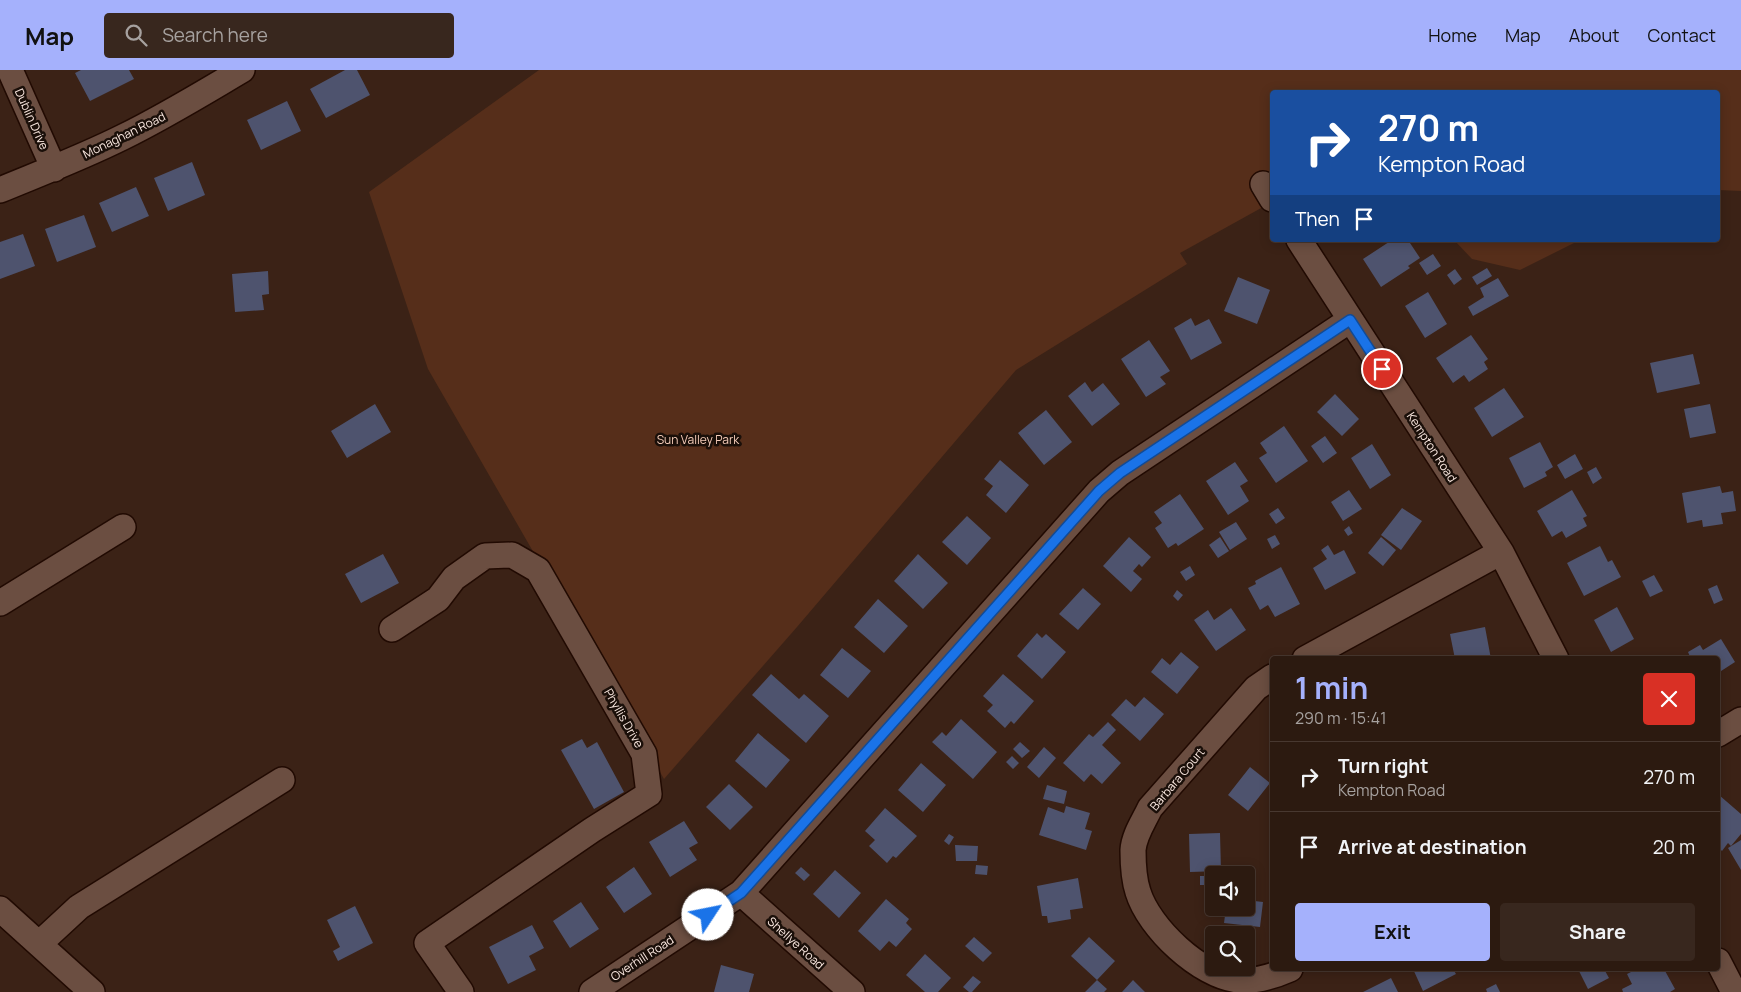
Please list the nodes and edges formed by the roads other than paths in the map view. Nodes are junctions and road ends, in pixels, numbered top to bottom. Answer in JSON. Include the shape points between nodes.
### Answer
{"nodes":[{"id":1,"x":10,"y":70,"type":"edge"},
{"id":2,"x":242,"y":70,"type":"edge"},
{"id":3,"x":54,"y":168,"type":"junction"},
{"id":4,"x":0,"y":190,"type":"edge"},
{"id":5,"x":1300,"y":242,"type":"edge"},
{"id":6,"x":1350,"y":320,"type":"junction"},
{"id":7,"x":123,"y":527,"type":"dead end"},
{"id":8,"x":1501,"y":552,"type":"junction"},
{"id":9,"x":0,"y":603,"type":"edge"},
{"id":10,"x":392,"y":629,"type":"dead end"},
{"id":11,"x":1310,"y":656,"type":"edge"},
{"id":12,"x":1554,"y":656,"type":"edge"},
{"id":13,"x":1270,"y":678,"type":"edge"},
{"id":14,"x":1741,"y":720,"type":"edge"},
{"id":15,"x":1720,"y":733,"type":"edge"},
{"id":16,"x":282,"y":780,"type":"dead end"},
{"id":17,"x":741,"y":893,"type":"junction"},
{"id":18,"x":0,"y":909,"type":"edge"},
{"id":19,"x":39,"y":944,"type":"junction"},
{"id":20,"x":1720,"y":965,"type":"edge"},
{"id":21,"x":1285,"y":971,"type":"edge"},
{"id":22,"x":92,"y":992,"type":"edge"},
{"id":23,"x":461,"y":992,"type":"edge"},
{"id":24,"x":592,"y":992,"type":"edge"},
{"id":25,"x":852,"y":992,"type":"edge"},
{"id":26,"x":1734,"y":992,"type":"edge"}],
"edges":[{"from":1,"to":3,"type":"street","name":"Dublin Drive"},
{"from":2,"to":3,"type":"street","name":"Monaghan Road","via":[[122,138]]},
{"from":3,"to":4,"type":"street","name":"Monaghan Road"},
{"from":5,"to":6,"type":"street","name":"Kempton Road"},
{"from":6,"to":8,"type":"street","name":"Kempton Road"},
{"from":6,"to":17,"type":"street","name":"Overhill Road","via":[[1120,473],[1099,491]]},
{"from":7,"to":9,"type":"street"},
{"from":8,"to":11,"type":"street"},
{"from":8,"to":12,"type":"street","name":"Kempton Road"},
{"from":10,"to":23,"type":"street","name":"Phyllis Drive","via":[[438,599],[454,578],[485,556],[512,555],[538,570],[644,754],[648,794],[427,944]]},
{"from":13,"to":21,"type":"street","name":"Barbara Court","via":[[1243,702],[1150,808],[1133,849],[1134,870],[1138,893],[1148,912],[1164,934],[1203,967],[1237,980],[1255,980]]},
{"from":14,"to":15,"type":"street"},
{"from":16,"to":19,"type":"street","via":[[79,907]]},
{"from":17,"to":24,"type":"street","name":"Overhill Road"},
{"from":17,"to":25,"type":"street","name":"Shellye Road"},
{"from":18,"to":19,"type":"street"},
{"from":19,"to":22,"type":"street"},
{"from":20,"to":26,"type":"street"}]}
